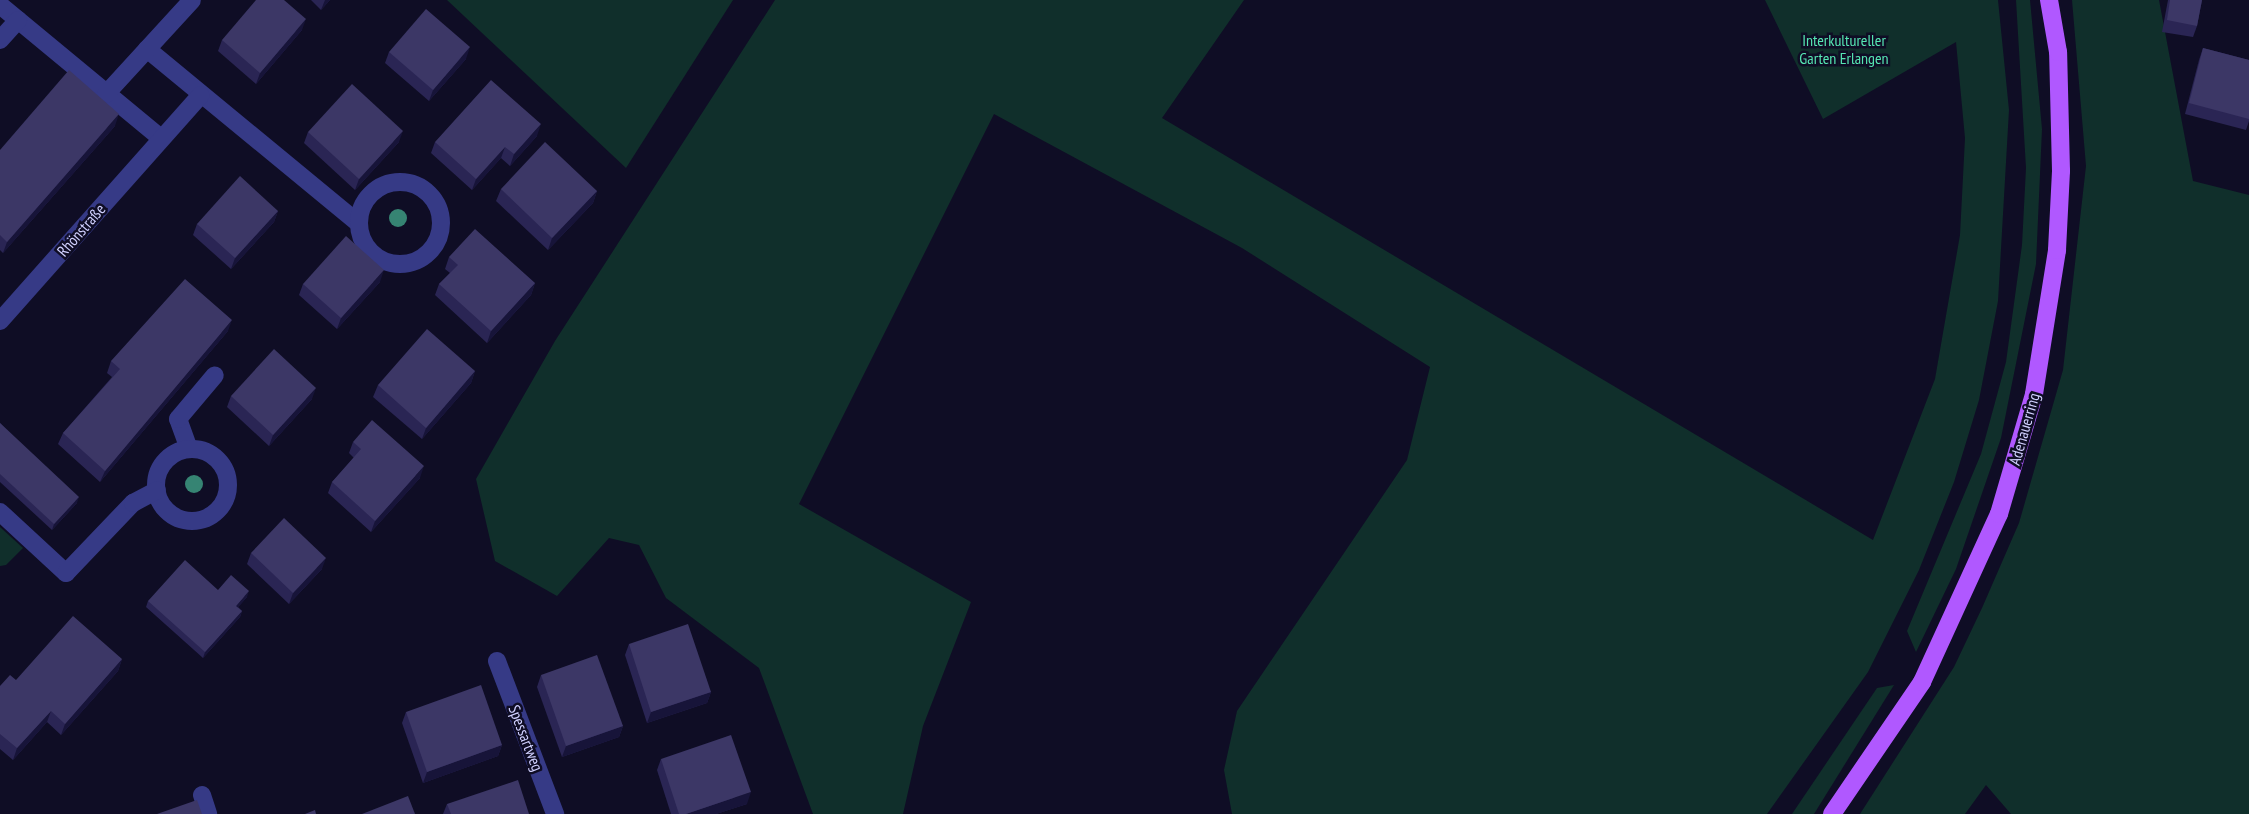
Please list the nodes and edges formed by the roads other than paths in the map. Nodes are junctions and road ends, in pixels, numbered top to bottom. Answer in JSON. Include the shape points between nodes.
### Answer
{"nodes":[{"id":1,"x":192,"y":0,"type":"edge"},
{"id":2,"x":2049,"y":0,"type":"edge"},
{"id":3,"x":0,"y":5,"type":"edge"},
{"id":4,"x":18,"y":20,"type":"junction"},
{"id":5,"x":0,"y":40,"type":"edge"},
{"id":6,"x":147,"y":49,"type":"junction"},
{"id":7,"x":106,"y":94,"type":"junction"},
{"id":8,"x":201,"y":95,"type":"junction"},
{"id":9,"x":161,"y":138,"type":"junction"},
{"id":10,"x":358,"y":222,"type":"junction"},
{"id":11,"x":0,"y":321,"type":"edge"},
{"id":12,"x":215,"y":375,"type":"dead end"},
{"id":13,"x":189,"y":449,"type":"junction"},
{"id":14,"x":157,"y":490,"type":"junction"},
{"id":15,"x":0,"y":512,"type":"edge"},
{"id":16,"x":497,"y":661,"type":"dead end"},
{"id":17,"x":202,"y":795,"type":"dead end"},
{"id":18,"x":208,"y":814,"type":"edge"},
{"id":19,"x":555,"y":814,"type":"edge"},
{"id":20,"x":1832,"y":814,"type":"edge"}],
"edges":[{"from":1,"to":6,"type":"street"},
{"from":2,"to":20,"type":"main road","name":"Adenauerring","via":[[2058,51],[2061,171],[2057,250],[2034,394],[1999,514],[1922,682]]},
{"from":3,"to":4,"type":"street"},
{"from":4,"to":5,"type":"street"},
{"from":4,"to":7,"type":"street"},
{"from":6,"to":7,"type":"street"},
{"from":6,"to":8,"type":"street"},
{"from":7,"to":9,"type":"street"},
{"from":8,"to":9,"type":"street","name":"Rhönstraße"},
{"from":8,"to":10,"type":"street"},
{"from":9,"to":11,"type":"street","name":"Rhönstraße"},
{"from":10,"to":10,"type":"street","via":[[370,252],[399,264],[412,263],[433,248],[441,224],[432,196],[400,182],[368,196]]},
{"from":12,"to":13,"type":"street","via":[[178,419]]},
{"from":13,"to":14,"type":"street","via":[[168,459]]},
{"from":13,"to":14,"type":"street","via":[[221,463],[229,485],[221,508],[201,521],[177,518],[167,511]]},
{"from":14,"to":15,"type":"street","via":[[133,502],[66,573]]},
{"from":16,"to":19,"type":"street","name":"Spessartweg"},
{"from":17,"to":18,"type":"street"}]}
